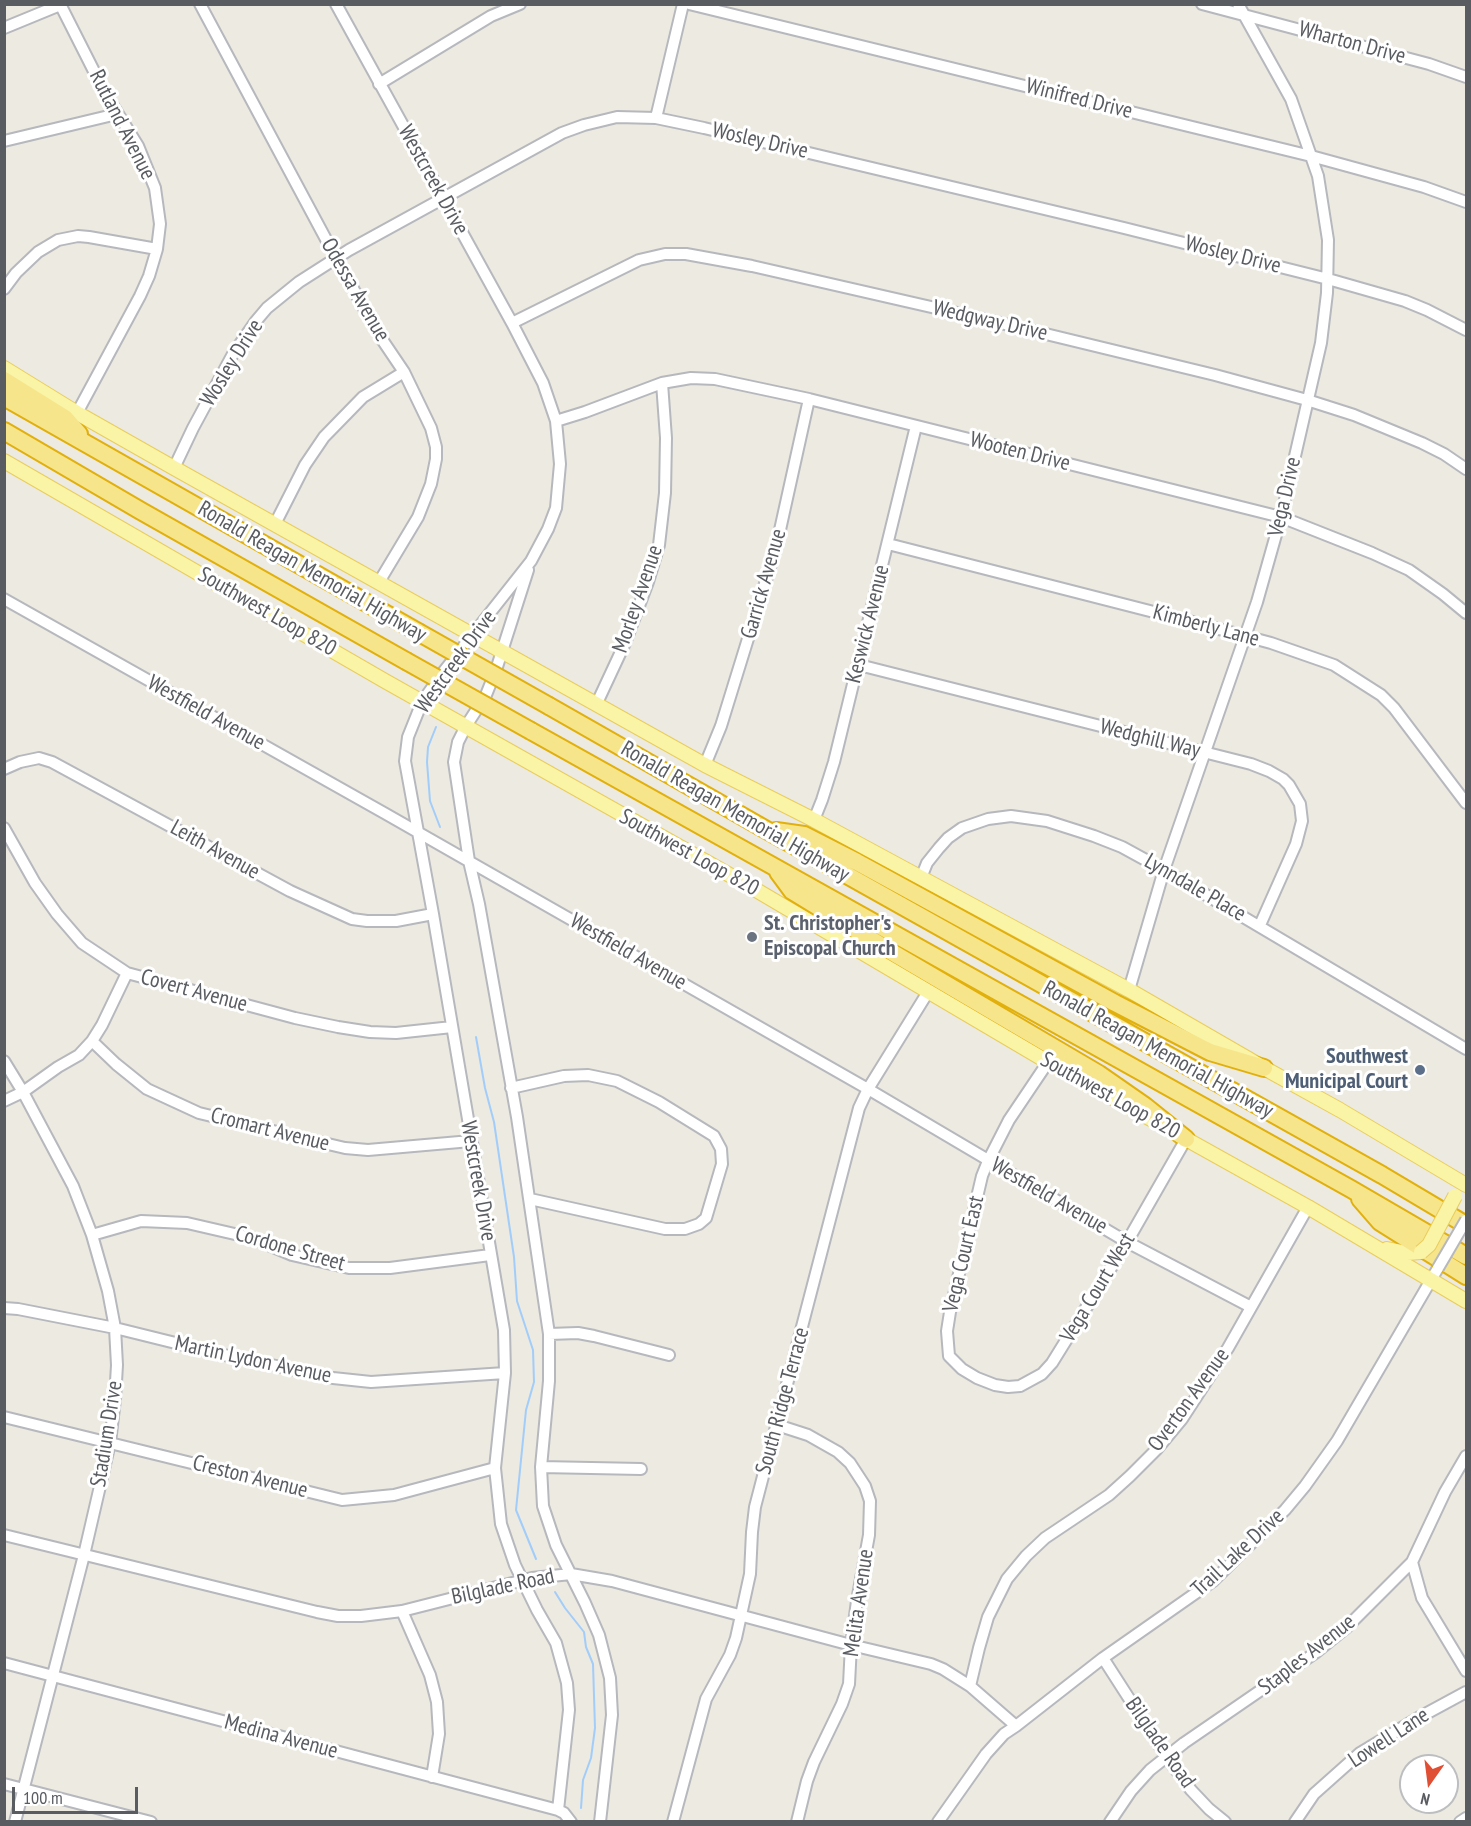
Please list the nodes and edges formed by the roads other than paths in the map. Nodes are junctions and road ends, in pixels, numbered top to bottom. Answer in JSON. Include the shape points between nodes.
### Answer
{"nodes":[{"id":1,"x":60,"y":4,"type":"edge"},
{"id":2,"x":200,"y":4,"type":"edge"},
{"id":3,"x":336,"y":4,"type":"edge"},
{"id":4,"x":520,"y":4,"type":"edge"},
{"id":5,"x":683,"y":4,"type":"edge"},
{"id":6,"x":689,"y":4,"type":"edge"},
{"id":7,"x":1202,"y":4,"type":"edge"},
{"id":8,"x":1241,"y":9,"type":"edge"},
{"id":9,"x":4,"y":28,"type":"edge"},
{"id":10,"x":1467,"y":76,"type":"edge"},
{"id":11,"x":379,"y":84,"type":"junction"},
{"id":12,"x":117,"y":114,"type":"junction"},
{"id":13,"x":656,"y":118,"type":"junction"},
{"id":14,"x":4,"y":141,"type":"edge"},
{"id":15,"x":1311,"y":156,"type":"junction"},
{"id":16,"x":443,"y":199,"type":"junction"},
{"id":17,"x":1467,"y":202,"type":"edge"},
{"id":18,"x":157,"y":249,"type":"junction"},
{"id":19,"x":336,"y":258,"type":"junction"},
{"id":20,"x":1328,"y":279,"type":"junction"},
{"id":21,"x":4,"y":289,"type":"edge"},
{"id":22,"x":512,"y":323,"type":"junction"},
{"id":23,"x":1467,"y":330,"type":"edge"},
{"id":24,"x":4,"y":368,"type":"edge"},
{"id":25,"x":404,"y":372,"type":"junction"},
{"id":26,"x":4,"y":380,"type":"edge"},
{"id":27,"x":662,"y":383,"type":"junction"},
{"id":28,"x":4,"y":397,"type":"edge"},
{"id":29,"x":809,"y":399,"type":"junction"},
{"id":30,"x":1306,"y":400,"type":"junction"},
{"id":31,"x":77,"y":413,"type":"junction"},
{"id":32,"x":556,"y":421,"type":"junction"},
{"id":33,"x":916,"y":426,"type":"junction"},
{"id":34,"x":4,"y":431,"type":"edge"},
{"id":35,"x":87,"y":444,"type":"junction"},
{"id":36,"x":4,"y":461,"type":"edge"},
{"id":37,"x":174,"y":468,"type":"junction"},
{"id":38,"x":1467,"y":469,"type":"edge"},
{"id":39,"x":1281,"y":517,"type":"junction"},
{"id":40,"x":275,"y":524,"type":"junction"},
{"id":41,"x":888,"y":544,"type":"junction"},
{"id":42,"x":531,"y":561,"type":"junction"},
{"id":43,"x":379,"y":582,"type":"junction"},
{"id":44,"x":4,"y":600,"type":"edge"},
{"id":45,"x":1467,"y":613,"type":"edge"},
{"id":46,"x":473,"y":634,"type":"junction"},
{"id":47,"x":1246,"y":636,"type":"junction"},
{"id":48,"x":502,"y":651,"type":"junction"},
{"id":49,"x":859,"y":665,"type":"junction"},
{"id":50,"x":422,"y":702,"type":"junction"},
{"id":51,"x":597,"y":704,"type":"junction"},
{"id":52,"x":466,"y":726,"type":"junction"},
{"id":53,"x":1205,"y":753,"type":"junction"},
{"id":54,"x":705,"y":765,"type":"junction"},
{"id":55,"x":4,"y":769,"type":"edge"},
{"id":56,"x":1467,"y":803,"type":"edge"},
{"id":57,"x":814,"y":820,"type":"junction"},
{"id":58,"x":4,"y":828,"type":"edge"},
{"id":59,"x":763,"y":828,"type":"junction"},
{"id":60,"x":418,"y":832,"type":"junction"},
{"id":61,"x":469,"y":861,"type":"junction"},
{"id":62,"x":773,"y":866,"type":"junction"},
{"id":63,"x":1164,"y":870,"type":"junction"},
{"id":64,"x":921,"y":878,"type":"junction"},
{"id":65,"x":433,"y":914,"type":"junction"},
{"id":66,"x":1260,"y":925,"type":"junction"},
{"id":67,"x":128,"y":973,"type":"junction"},
{"id":68,"x":1129,"y":990,"type":"junction"},
{"id":69,"x":928,"y":992,"type":"junction"},
{"id":70,"x":452,"y":1027,"type":"junction"},
{"id":71,"x":92,"y":1041,"type":"junction"},
{"id":72,"x":1467,"y":1049,"type":"edge"},
{"id":73,"x":4,"y":1061,"type":"edge"},
{"id":74,"x":1048,"y":1062,"type":"junction"},
{"id":75,"x":1264,"y":1068,"type":"junction"},
{"id":76,"x":511,"y":1088,"type":"junction"},
{"id":77,"x":868,"y":1089,"type":"junction"},
{"id":78,"x":23,"y":1092,"type":"junction"},
{"id":79,"x":4,"y":1101,"type":"edge"},
{"id":80,"x":1186,"y":1139,"type":"junction"},
{"id":81,"x":471,"y":1141,"type":"junction"},
{"id":82,"x":988,"y":1161,"type":"junction"},
{"id":83,"x":1449,"y":1174,"type":"junction"},
{"id":84,"x":1467,"y":1185,"type":"edge"},
{"id":85,"x":1351,"y":1189,"type":"junction"},
{"id":86,"x":530,"y":1199,"type":"junction"},
{"id":87,"x":1308,"y":1207,"type":"junction"},
{"id":88,"x":1467,"y":1223,"type":"edge"},
{"id":89,"x":92,"y":1234,"type":"junction"},
{"id":90,"x":1127,"y":1242,"type":"junction"},
{"id":91,"x":1377,"y":1247,"type":"junction"},
{"id":92,"x":490,"y":1255,"type":"junction"},
{"id":93,"x":1467,"y":1256,"type":"edge"},
{"id":94,"x":1435,"y":1274,"type":"junction"},
{"id":95,"x":1467,"y":1276,"type":"edge"},
{"id":96,"x":1467,"y":1301,"type":"edge"},
{"id":97,"x":4,"y":1308,"type":"edge"},
{"id":98,"x":1251,"y":1308,"type":"junction"},
{"id":99,"x":115,"y":1328,"type":"junction"},
{"id":100,"x":549,"y":1334,"type":"junction"},
{"id":101,"x":669,"y":1355,"type":"dead end"},
{"id":102,"x":505,"y":1373,"type":"junction"},
{"id":103,"x":977,"y":1378,"type":"joint"},
{"id":104,"x":4,"y":1417,"type":"edge"},
{"id":105,"x":777,"y":1425,"type":"junction"},
{"id":106,"x":110,"y":1443,"type":"junction"},
{"id":107,"x":1467,"y":1456,"type":"edge"},
{"id":108,"x":541,"y":1467,"type":"junction"},
{"id":109,"x":495,"y":1468,"type":"junction"},
{"id":110,"x":641,"y":1469,"type":"dead end"},
{"id":111,"x":4,"y":1535,"type":"edge"},
{"id":112,"x":84,"y":1555,"type":"junction"},
{"id":113,"x":1412,"y":1562,"type":"junction"},
{"id":114,"x":571,"y":1574,"type":"junction"},
{"id":115,"x":522,"y":1580,"type":"junction"},
{"id":116,"x":402,"y":1611,"type":"junction"},
{"id":117,"x":742,"y":1616,"type":"junction"},
{"id":118,"x":851,"y":1645,"type":"junction"},
{"id":119,"x":1103,"y":1658,"type":"junction"},
{"id":120,"x":4,"y":1663,"type":"edge"},
{"id":121,"x":1467,"y":1671,"type":"edge"},
{"id":122,"x":53,"y":1677,"type":"junction"},
{"id":123,"x":970,"y":1686,"type":"junction"},
{"id":124,"x":1467,"y":1692,"type":"edge"},
{"id":125,"x":1016,"y":1726,"type":"junction"},
{"id":126,"x":1166,"y":1756,"type":"junction"},
{"id":127,"x":432,"y":1777,"type":"junction"},
{"id":128,"x":4,"y":1784,"type":"edge"},
{"id":129,"x":24,"y":1789,"type":"junction"},
{"id":130,"x":558,"y":1810,"type":"junction"},
{"id":131,"x":1467,"y":1818,"type":"edge"},
{"id":132,"x":15,"y":1821,"type":"edge"},
{"id":133,"x":152,"y":1821,"type":"edge"},
{"id":134,"x":571,"y":1821,"type":"edge"},
{"id":135,"x":600,"y":1821,"type":"edge"},
{"id":136,"x":673,"y":1821,"type":"edge"},
{"id":137,"x":797,"y":1821,"type":"edge"},
{"id":138,"x":938,"y":1821,"type":"edge"},
{"id":139,"x":1110,"y":1821,"type":"edge"},
{"id":140,"x":1225,"y":1821,"type":"edge"},
{"id":141,"x":1296,"y":1821,"type":"edge"},
{"id":142,"x":1460,"y":1821,"type":"edge"}],
"edges":[{"from":1,"to":9,"type":"street"},
{"from":1,"to":12,"type":"street","name":"Rutland Avenue"},
{"from":2,"to":19,"type":"street","name":"Odessa Avenue"},
{"from":3,"to":11,"type":"street","name":"Westcreek Drive"},
{"from":4,"to":11,"type":"street","via":[[490,16]]},
{"from":5,"to":13,"type":"street"},
{"from":6,"to":15,"type":"street","name":"Winifred Drive"},
{"from":7,"to":8,"type":"street","name":"Wharton Drive"},
{"from":8,"to":10,"type":"street","name":"Wharton Drive"},
{"from":8,"to":15,"type":"street","name":"Vega Drive","via":[[1291,99]]},
{"from":11,"to":16,"type":"street","name":"Westcreek Drive"},
{"from":12,"to":14,"type":"street"},
{"from":12,"to":18,"type":"street","name":"Rutland Avenue","via":[[138,146],[155,188],[160,224]]},
{"from":13,"to":16,"type":"street","name":"Wosley Drive","via":[[617,117],[584,124]]},
{"from":13,"to":20,"type":"street","name":"Wosley Drive"},
{"from":15,"to":17,"type":"street","name":"Winifred Drive"},
{"from":15,"to":20,"type":"street","name":"Vega Drive","via":[[1326,222]]},
{"from":16,"to":19,"type":"street","name":"Wosley Drive"},
{"from":16,"to":22,"type":"street","name":"Westcreek Drive"},
{"from":18,"to":21,"type":"street","via":[[78,236],[58,240],[38,252]]},
{"from":18,"to":31,"type":"street","name":"Rutland Avenue","via":[[140,296]]},
{"from":19,"to":25,"type":"street","name":"Odessa Avenue"},
{"from":19,"to":37,"type":"street","name":"Wosley Drive","via":[[299,282],[256,321],[233,354]]},
{"from":20,"to":23,"type":"street","name":"Wosley Drive","via":[[1405,301]]},
{"from":20,"to":30,"type":"street","name":"Vega Drive","via":[[1321,343]]},
{"from":22,"to":30,"type":"street","name":"Wedgway Drive","via":[[639,260],[686,254],[977,318]]},
{"from":22,"to":32,"type":"street","name":"Westcreek Drive","via":[[543,383]]},
{"from":24,"to":31,"type":"main road"},
{"from":25,"to":40,"type":"street","via":[[363,397],[324,436]]},
{"from":25,"to":43,"type":"street","name":"Odessa Avenue","via":[[430,428],[436,459],[418,517]]},
{"from":26,"to":35,"type":"highway","via":[[64,418]]},
{"from":27,"to":29,"type":"street","name":"Wooten Drive","via":[[715,379]]},
{"from":27,"to":32,"type":"street","name":"Wooten Drive"},
{"from":27,"to":51,"type":"street","name":"Morley Avenue","via":[[666,449],[659,545],[625,643]]},
{"from":28,"to":35,"type":"highway","name":"Ronald Reagan Memorial Highway"},
{"from":29,"to":33,"type":"street","name":"Wooten Drive"},
{"from":29,"to":54,"type":"street","name":"Garrick Avenue","via":[[776,548],[729,704]]},
{"from":30,"to":38,"type":"street","name":"Wedgway Drive","via":[[1422,443]]},
{"from":30,"to":39,"type":"street","name":"Vega Drive"},
{"from":31,"to":37,"type":"main road"},
{"from":32,"to":42,"type":"street","name":"Westcreek Drive","via":[[560,464],[556,508]]},
{"from":33,"to":39,"type":"street","name":"Wooten Drive"},
{"from":33,"to":41,"type":"street","name":"Keswick Avenue"},
{"from":34,"to":62,"type":"highway","name":"Ronald Reagan Memorial Highway","bridge":true},
{"from":35,"to":59,"type":"highway","name":"Ronald Reagan Memorial Highway","bridge":true},
{"from":36,"to":50,"type":"main road","name":"Southwest Loop 820"},
{"from":37,"to":40,"type":"main road"},
{"from":39,"to":45,"type":"street","name":"Wooten Drive","via":[[1409,570]]},
{"from":39,"to":47,"type":"street","name":"Vega Drive"},
{"from":40,"to":43,"type":"main road"},
{"from":41,"to":47,"type":"street","name":"Kimberly Lane"},
{"from":41,"to":49,"type":"street","name":"Keswick Avenue"},
{"from":42,"to":46,"type":"street","name":"Westcreek Drive"},
{"from":42,"to":48,"type":"street","name":"Westcreek Drive"},
{"from":43,"to":46,"type":"main road"},
{"from":44,"to":60,"type":"street","name":"Westfield Avenue"},
{"from":46,"to":48,"type":"main road"},
{"from":46,"to":50,"type":"street","name":"Westcreek Drive"},
{"from":47,"to":53,"type":"street","name":"Vega Drive"},
{"from":47,"to":56,"type":"street","name":"Kimberly Lane","via":[[1334,665],[1381,695]]},
{"from":48,"to":51,"type":"main road"},
{"from":48,"to":52,"type":"street","name":"Westcreek Drive","via":[[486,695]]},
{"from":49,"to":53,"type":"street","name":"Wedghill Way"},
{"from":49,"to":57,"type":"street","name":"Keswick Avenue","via":[[834,762]]},
{"from":50,"to":52,"type":"main road","name":"Southwest Loop 820"},
{"from":50,"to":60,"type":"street","name":"Westcreek Drive","via":[[408,737],[405,761]]},
{"from":51,"to":54,"type":"main road"},
{"from":52,"to":61,"type":"street","name":"Westcreek Drive","via":[[453,762]]},
{"from":52,"to":69,"type":"main road","name":"Southwest Loop 820"},
{"from":53,"to":63,"type":"street","name":"Vega Drive"},
{"from":53,"to":66,"type":"street","name":"Wedghill Way","via":[[1269,771],[1289,784],[1300,804],[1302,821],[1296,844]]},
{"from":54,"to":57,"type":"main road"},
{"from":55,"to":65,"type":"street","name":"Leith Avenue","via":[[39,758],[52,762],[290,891],[352,919],[396,921]]},
{"from":57,"to":64,"type":"main road"},
{"from":58,"to":67,"type":"street","name":"Covert Avenue","via":[[34,884],[57,914],[82,942]]},
{"from":59,"to":75,"type":"highway","via":[[804,835],[1210,1052]]},
{"from":59,"to":88,"type":"highway","name":"Ronald Reagan Memorial Highway"},
{"from":60,"to":61,"type":"street","name":"Westfield Avenue"},
{"from":60,"to":65,"type":"street","name":"Westcreek Drive"},
{"from":61,"to":76,"type":"street","name":"Westcreek Drive"},
{"from":61,"to":77,"type":"street","name":"Westfield Avenue"},
{"from":62,"to":80,"type":"highway","via":[[792,891],[1099,1074]]},
{"from":62,"to":85,"type":"highway","name":"Ronald Reagan Memorial Highway"},
{"from":63,"to":64,"type":"street","name":"Lynndale Place","via":[[1094,836],[1047,821],[1011,816],[988,819],[948,837],[927,863]]},
{"from":63,"to":66,"type":"street","name":"Lynndale Place"},
{"from":63,"to":68,"type":"street","name":"Vega Drive"},
{"from":64,"to":68,"type":"main road"},
{"from":65,"to":70,"type":"street","name":"Westcreek Drive"},
{"from":66,"to":72,"type":"street","name":"Lynndale Place"},
{"from":67,"to":70,"type":"street","name":"Covert Avenue","via":[[338,1027],[396,1033]]},
{"from":67,"to":71,"type":"street"},
{"from":68,"to":75,"type":"main road"},
{"from":69,"to":74,"type":"main road","name":"Southwest Loop 820"},
{"from":69,"to":77,"type":"street","name":"South Ridge Terrace"},
{"from":70,"to":81,"type":"street","name":"Westcreek Drive"},
{"from":71,"to":78,"type":"street","via":[[79,1055]]},
{"from":71,"to":81,"type":"street","name":"Cromart Avenue","via":[[147,1089],[199,1113],[345,1148],[368,1150]]},
{"from":73,"to":78,"type":"street","name":"Stadium Drive"},
{"from":74,"to":80,"type":"main road","name":"Southwest Loop 820"},
{"from":74,"to":82,"type":"street","name":"Vega Court East","via":[[1009,1120]]},
{"from":75,"to":83,"type":"main road"},
{"from":76,"to":86,"type":"street","name":"Westcreek Drive"},
{"from":76,"to":86,"type":"street","via":[[564,1076],[588,1075],[617,1081],[714,1136],[721,1149],[722,1164],[706,1218],[685,1229],[665,1229]]},
{"from":77,"to":82,"type":"street","name":"Westfield Avenue"},
{"from":77,"to":105,"type":"street","name":"South Ridge Terrace","via":[[859,1108]]},
{"from":78,"to":79,"type":"street"},
{"from":78,"to":89,"type":"street","name":"Stadium Drive","via":[[73,1186]]},
{"from":80,"to":87,"type":"main road","name":"Southwest Loop 820"},
{"from":80,"to":90,"type":"street","name":"Vega Court West"},
{"from":81,"to":92,"type":"street","name":"Westcreek Drive"},
{"from":82,"to":90,"type":"street","name":"Westfield Avenue"},
{"from":82,"to":103,"type":"street","name":"Vega Court East","via":[[946,1331],[950,1356]]},
{"from":83,"to":84,"type":"main road"},
{"from":83,"to":91,"type":"main road","bridge":true,"via":[[1455,1196],[1429,1245],[1421,1252],[1407,1253]]},
{"from":85,"to":93,"type":"highway","name":"Ronald Reagan Memorial Highway"},
{"from":85,"to":95,"type":"highway","via":[[1380,1222]]},
{"from":86,"to":100,"type":"street","name":"Westcreek Drive"},
{"from":87,"to":91,"type":"main road","name":"Southwest Loop 820"},
{"from":87,"to":98,"type":"street","name":"Overton Avenue"},
{"from":88,"to":94,"type":"street","name":"Trail Lake Drive","bridge":true},
{"from":89,"to":92,"type":"street","name":"Cordone Street","via":[[141,1221],[187,1223],[349,1268],[390,1268]]},
{"from":89,"to":99,"type":"street","name":"Stadium Drive"},
{"from":90,"to":98,"type":"street","name":"Westfield Avenue"},
{"from":90,"to":103,"type":"street","name":"Vega Court West","via":[[1042,1374],[1020,1386],[1008,1387]]},
{"from":91,"to":94,"type":"main road","name":"Southwest Loop 820"},
{"from":92,"to":102,"type":"street","name":"Westcreek Drive","via":[[504,1330]]},
{"from":94,"to":96,"type":"main road","name":"Southwest Loop 820"},
{"from":94,"to":119,"type":"street","name":"Trail Lake Drive","via":[[1337,1441],[1285,1510],[1213,1581]]},
{"from":97,"to":99,"type":"street","name":"Martin Lydon Avenue"},
{"from":98,"to":123,"type":"street","name":"Overton Avenue","via":[[1182,1419],[1157,1449],[1109,1495],[1045,1538],[1007,1579],[988,1617]]},
{"from":99,"to":102,"type":"street","name":"Martin Lydon Avenue","via":[[333,1378],[371,1382]]},
{"from":99,"to":106,"type":"street","name":"Stadium Drive","via":[[116,1399]]},
{"from":100,"to":101,"type":"street","via":[[578,1333]]},
{"from":100,"to":108,"type":"street","name":"Westcreek Drive","via":[[549,1388]]},
{"from":102,"to":109,"type":"street","name":"Westcreek Drive"},
{"from":104,"to":106,"type":"street","name":"Creston Avenue"},
{"from":105,"to":117,"type":"street","name":"South Ridge Terrace","via":[[755,1507]]},
{"from":105,"to":118,"type":"street","name":"Melita Avenue","via":[[808,1435],[838,1452],[866,1486],[870,1501],[869,1535]]},
{"from":106,"to":109,"type":"street","name":"Creston Avenue","via":[[342,1500],[394,1495]]},
{"from":106,"to":112,"type":"street","name":"Stadium Drive"},
{"from":107,"to":113,"type":"street","name":"Staples Avenue"},
{"from":108,"to":110,"type":"street"},
{"from":108,"to":114,"type":"street","name":"Westcreek Drive","via":[[546,1518]]},
{"from":109,"to":115,"type":"street","name":"Westcreek Drive","via":[[501,1524]]},
{"from":111,"to":112,"type":"street","name":"Bilglade Road"},
{"from":112,"to":116,"type":"street","name":"Bilglade Road","via":[[338,1616]]},
{"from":112,"to":122,"type":"street","name":"Stadium Drive"},
{"from":113,"to":121,"type":"street","via":[[1422,1598]]},
{"from":113,"to":126,"type":"street","name":"Staples Avenue","via":[[1315,1653]]},
{"from":114,"to":115,"type":"street","name":"Bilglade Road"},
{"from":114,"to":117,"type":"street","name":"Bilglade Road"},
{"from":114,"to":135,"type":"street","name":"Westcreek Drive","via":[[599,1635],[612,1691]]},
{"from":115,"to":116,"type":"street","name":"Bilglade Road"},
{"from":115,"to":130,"type":"street","name":"Westcreek Drive","via":[[556,1643],[567,1683],[569,1710]]},
{"from":116,"to":127,"type":"street","via":[[430,1675],[437,1702],[439,1734]]},
{"from":117,"to":118,"type":"street","name":"Bilglade Road"},
{"from":117,"to":136,"type":"street","name":"South Ridge Terrace","via":[[730,1655],[706,1699]]},
{"from":118,"to":123,"type":"street","name":"Bilglade Road","via":[[931,1664]]},
{"from":118,"to":137,"type":"street","name":"Melita Avenue","via":[[849,1684],[814,1762]]},
{"from":119,"to":125,"type":"street","name":"Trail Lake Drive"},
{"from":119,"to":126,"type":"street","name":"Bilglade Road"},
{"from":120,"to":122,"type":"street","name":"Medina Avenue"},
{"from":122,"to":127,"type":"street","name":"Medina Avenue"},
{"from":122,"to":129,"type":"street","name":"Stadium Drive"},
{"from":123,"to":125,"type":"street","name":"Bilglade Road"},
{"from":124,"to":141,"type":"street","name":"Lowell Lane","via":[[1360,1753],[1314,1794]]},
{"from":125,"to":138,"type":"street","name":"Trail Lake Drive","via":[[986,1755]]},
{"from":126,"to":139,"type":"street","name":"Staples Avenue","via":[[1131,1791]]},
{"from":126,"to":140,"type":"street","name":"Bilglade Road","via":[[1197,1796]]},
{"from":127,"to":130,"type":"street","name":"Medina Avenue"},
{"from":128,"to":129,"type":"street"},
{"from":129,"to":132,"type":"street","name":"Stadium Drive"},
{"from":129,"to":133,"type":"street"},
{"from":130,"to":134,"type":"street"},
{"from":131,"to":142,"type":"street"}]}
